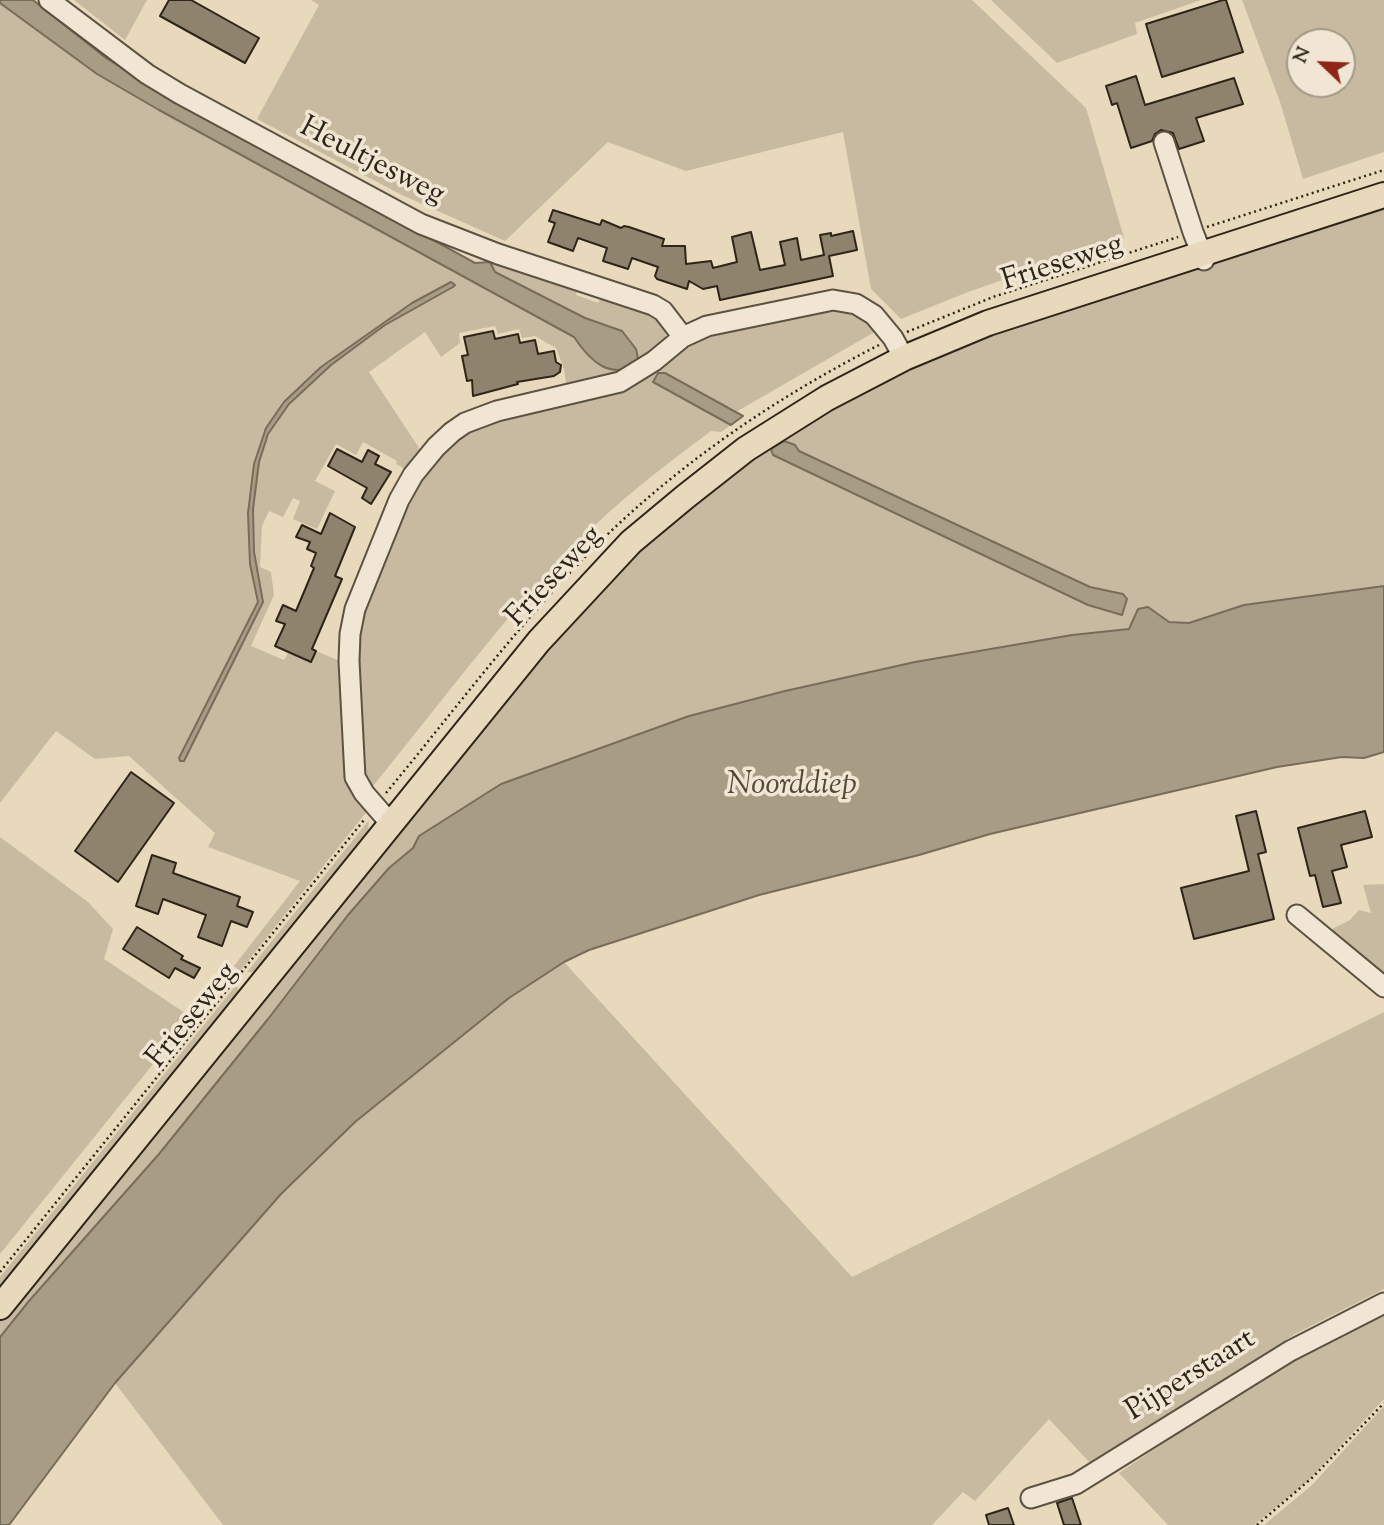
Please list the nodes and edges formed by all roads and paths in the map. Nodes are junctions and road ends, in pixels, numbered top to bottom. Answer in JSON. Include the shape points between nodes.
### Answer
{"nodes":[{"id":1,"x":49,"y":0,"type":"edge"},
{"id":2,"x":1164,"y":142,"type":"dead end"},
{"id":3,"x":1384,"y":170,"type":"edge"},
{"id":4,"x":1384,"y":195,"type":"edge"},
{"id":5,"x":1200,"y":248,"type":"junction"},
{"id":6,"x":683,"y":337,"type":"junction"},
{"id":7,"x":898,"y":348,"type":"junction"},
{"id":8,"x":383,"y":815,"type":"junction"},
{"id":9,"x":1297,"y":915,"type":"dead end"},
{"id":10,"x":1384,"y":987,"type":"edge"},
{"id":11,"x":0,"y":1272,"type":"edge"},
{"id":12,"x":1384,"y":1303,"type":"edge"},
{"id":13,"x":0,"y":1307,"type":"edge"},
{"id":14,"x":1384,"y":1403,"type":"edge"},
{"id":15,"x":1031,"y":1498,"type":"dead end"},
{"id":16,"x":1258,"y":1525,"type":"edge"}],
"edges":[{"from":1,"to":6,"type":"street","name":"Heultjesweg","via":[[158,81],[384,206],[459,240],[653,305]]},
{"from":2,"to":5,"type":"street"},
{"from":3,"to":5,"type":"path","name":"Frieseweg"},
{"from":4,"to":5,"type":"main road","name":"Frieseweg"},
{"from":5,"to":7,"type":"main road","name":"Frieseweg","via":[[988,323]]},
{"from":5,"to":7,"type":"path","name":"Frieseweg","via":[[993,297]]},
{"from":6,"to":7,"type":"street","via":[[707,326],[833,300],[874,315]]},
{"from":6,"to":8,"type":"street","via":[[620,382],[465,423],[436,447],[413,475],[360,592],[350,634],[355,777]]},
{"from":7,"to":8,"type":"main road","name":"Frieseweg","via":[[746,449],[631,542]]},
{"from":7,"to":8,"type":"path","name":"Frieseweg","via":[[822,374],[688,464],[648,498],[535,612]]},
{"from":8,"to":11,"type":"path","name":"Frieseweg"},
{"from":8,"to":13,"type":"main road","name":"Frieseweg"},
{"from":9,"to":10,"type":"street"},
{"from":12,"to":15,"type":"street","name":"Pijperstaart","via":[[1290,1351],[1076,1484]]},
{"from":14,"to":16,"type":"path","via":[[1313,1477]]}]}
